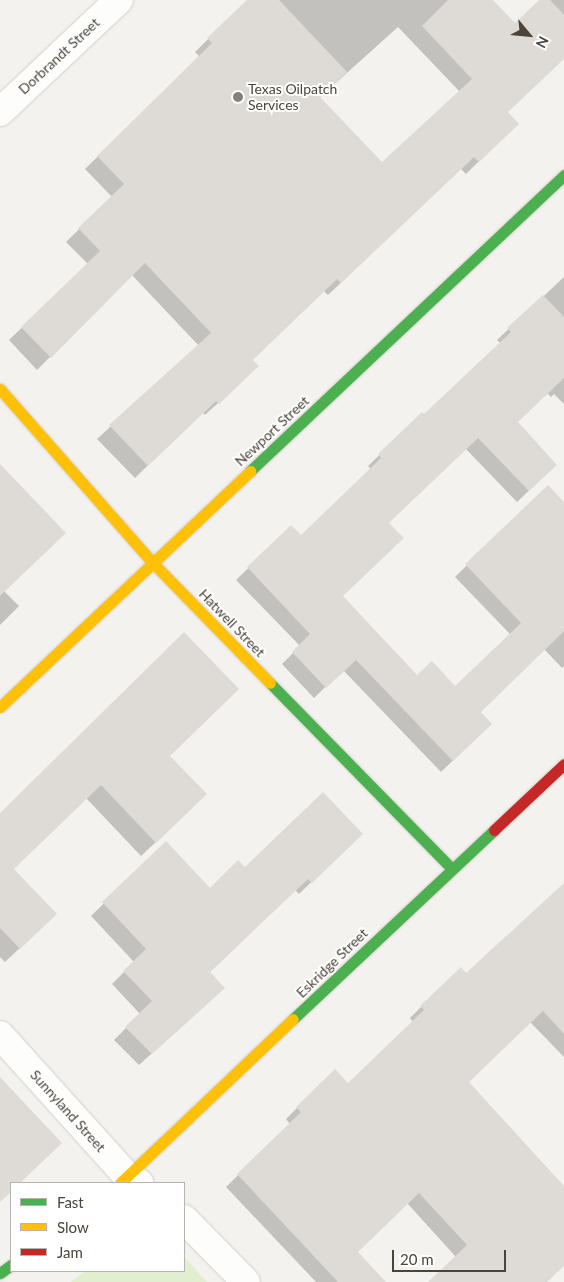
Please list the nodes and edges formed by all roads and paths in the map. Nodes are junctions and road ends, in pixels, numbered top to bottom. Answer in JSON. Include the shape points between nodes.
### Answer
{"nodes":[{"id":1,"x":119,"y":0,"type":"edge"},
{"id":2,"x":0,"y":112,"type":"edge"},
{"id":3,"x":564,"y":176,"type":"edge"},
{"id":4,"x":0,"y":389,"type":"edge"},
{"id":5,"x":154,"y":564,"type":"junction"},
{"id":6,"x":0,"y":708,"type":"edge"},
{"id":7,"x":564,"y":764,"type":"edge"},
{"id":8,"x":452,"y":869,"type":"junction"},
{"id":9,"x":0,"y":1035,"type":"edge"},
{"id":10,"x":129,"y":1181,"type":"edge"},
{"id":11,"x":185,"y":1220,"type":"edge"},
{"id":12,"x":246,"y":1282,"type":"edge"}],
"edges":[{"from":1,"to":2,"type":"street","name":"Dorbrandt Street"},
{"from":3,"to":5,"type":"street","name":"Newport Street"},
{"from":4,"to":5,"type":"street","name":"Hatwell Street"},
{"from":5,"to":6,"type":"street","name":"Newport Street"},
{"from":5,"to":8,"type":"street","name":"Hatwell Street"},
{"from":7,"to":8,"type":"street","name":"Eskridge Street"},
{"from":8,"to":10,"type":"street","name":"Eskridge Street"},
{"from":9,"to":10,"type":"street","name":"Sunnyland Street"},
{"from":11,"to":12,"type":"street"}]}
